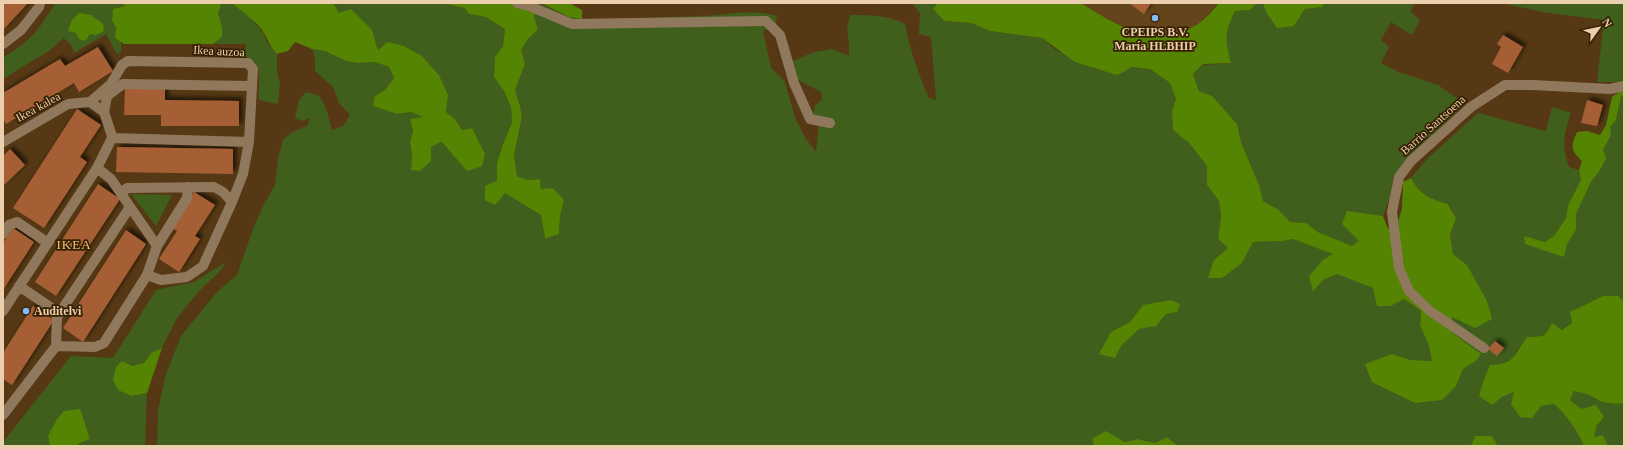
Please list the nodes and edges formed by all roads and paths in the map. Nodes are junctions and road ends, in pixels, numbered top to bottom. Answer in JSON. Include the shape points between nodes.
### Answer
{"nodes":[{"id":1,"x":40,"y":3,"type":"edge"},
{"id":2,"x":517,"y":3,"type":"edge"},
{"id":3,"x":3,"y":44,"type":"edge"},
{"id":4,"x":252,"y":86,"type":"junction"},
{"id":5,"x":1624,"y":86,"type":"edge"},
{"id":6,"x":90,"y":102,"type":"junction"},
{"id":7,"x":104,"y":112,"type":"junction"},
{"id":8,"x":830,"y":123,"type":"dead end"},
{"id":9,"x":112,"y":138,"type":"junction"},
{"id":10,"x":3,"y":142,"type":"edge"},
{"id":11,"x":249,"y":142,"type":"junction"},
{"id":12,"x":97,"y":168,"type":"junction"},
{"id":13,"x":188,"y":187,"type":"junction"},
{"id":14,"x":121,"y":194,"type":"junction"},
{"id":15,"x":232,"y":202,"type":"junction"},
{"id":16,"x":130,"y":207,"type":"junction"},
{"id":17,"x":3,"y":234,"type":"edge"},
{"id":18,"x":48,"y":243,"type":"junction"},
{"id":19,"x":157,"y":246,"type":"junction"},
{"id":20,"x":147,"y":275,"type":"junction"},
{"id":21,"x":19,"y":286,"type":"junction"},
{"id":22,"x":3,"y":311,"type":"edge"},
{"id":23,"x":57,"y":317,"type":"junction"},
{"id":24,"x":56,"y":346,"type":"junction"},
{"id":25,"x":1484,"y":348,"type":"dead end"},
{"id":26,"x":3,"y":415,"type":"edge"}],
"edges":[{"from":1,"to":3,"type":"street","via":[[21,30]]},
{"from":2,"to":8,"type":"street","via":[[572,24],[766,21],[780,35],[794,83],[810,119]]},
{"from":4,"to":6,"type":"street","name":"Ikea auzoa","via":[[253,69],[248,63],[128,61],[122,65],[111,84]]},
{"from":4,"to":7,"type":"street","via":[[123,84],[107,96]]},
{"from":4,"to":11,"type":"street"},
{"from":5,"to":25,"type":"street","name":"Barrio Santsoena","via":[[1610,89],[1505,85],[1472,107],[1411,161],[1399,176],[1392,212],[1399,268],[1409,291],[1430,311]]},
{"from":6,"to":7,"type":"street"},
{"from":6,"to":10,"type":"street","name":"Ikea kalea","via":[[68,104]]},
{"from":7,"to":9,"type":"street"},
{"from":9,"to":11,"type":"street"},
{"from":9,"to":12,"type":"street"},
{"from":11,"to":15,"type":"street","via":[[243,174]]},
{"from":12,"to":14,"type":"street","via":[[111,179]]},
{"from":12,"to":18,"type":"street"},
{"from":13,"to":14,"type":"street","via":[[127,188]]},
{"from":13,"to":15,"type":"street","via":[[214,187]]},
{"from":13,"to":19,"type":"street","via":[[187,198]]},
{"from":14,"to":16,"type":"street"},
{"from":15,"to":20,"type":"street","via":[[203,266],[187,277],[161,280]]},
{"from":16,"to":19,"type":"street"},
{"from":16,"to":23,"type":"street"},
{"from":17,"to":18,"type":"street","via":[[9,225],[17,222]]},
{"from":18,"to":21,"type":"street"},
{"from":19,"to":20,"type":"street"},
{"from":20,"to":24,"type":"street","via":[[104,343],[95,346]]},
{"from":21,"to":22,"type":"street"},
{"from":21,"to":23,"type":"street","via":[[50,307]]},
{"from":23,"to":24,"type":"street"},
{"from":24,"to":26,"type":"street"}]}
